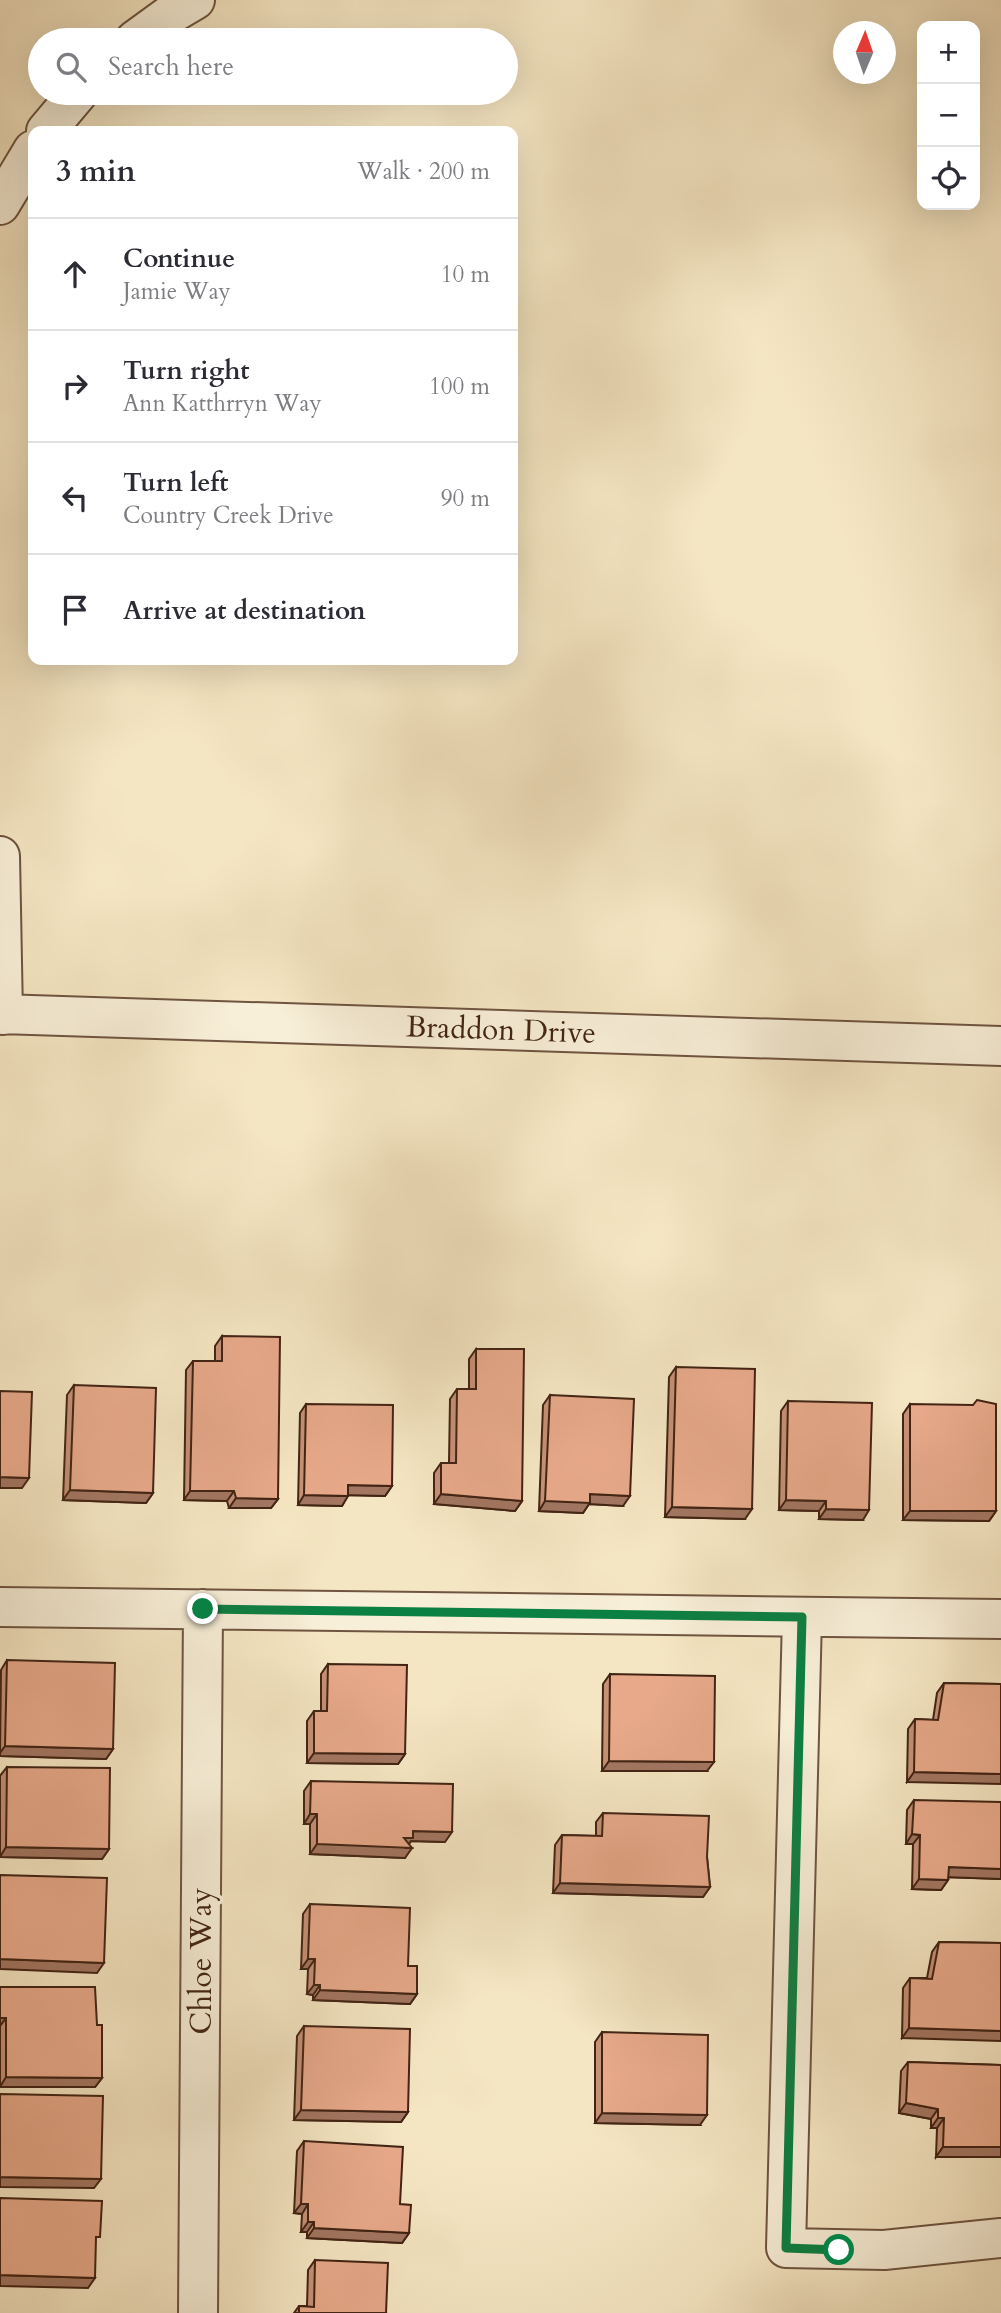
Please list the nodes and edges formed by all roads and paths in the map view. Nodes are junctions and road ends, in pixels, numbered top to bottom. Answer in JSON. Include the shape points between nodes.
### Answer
{"nodes":[{"id":1,"x":195,"y":0,"type":"edge"},
{"id":2,"x":152,"y":28,"type":"edge"},
{"id":3,"x":68,"y":105,"type":"edge"},
{"id":4,"x":50,"y":126,"type":"edge"},
{"id":5,"x":28,"y":157,"type":"edge"},
{"id":6,"x":0,"y":205,"type":"edge"},
{"id":7,"x":0,"y":856,"type":"edge"},
{"id":8,"x":1,"y":1014,"type":"edge"},
{"id":9,"x":1001,"y":1046,"type":"edge"},
{"id":10,"x":0,"y":1607,"type":"edge"},
{"id":11,"x":203,"y":1609,"type":"junction"},
{"id":12,"x":802,"y":1617,"type":"junction"},
{"id":13,"x":1001,"y":1619,"type":"edge"},
{"id":14,"x":1001,"y":2238,"type":"edge"},
{"id":15,"x":198,"y":2313,"type":"edge"}],
"edges":[{"from":1,"to":2,"type":"street"},
{"from":3,"to":4,"type":"street"},
{"from":5,"to":6,"type":"street"},
{"from":7,"to":8,"type":"street"},
{"from":8,"to":9,"type":"street","name":"Braddon Drive"},
{"from":10,"to":11,"type":"street"},
{"from":11,"to":12,"type":"street"},
{"from":11,"to":15,"type":"street","name":"Chloe Way"},
{"from":12,"to":13,"type":"street"},
{"from":12,"to":14,"type":"street","via":[[786,2248],[884,2250]]}]}
